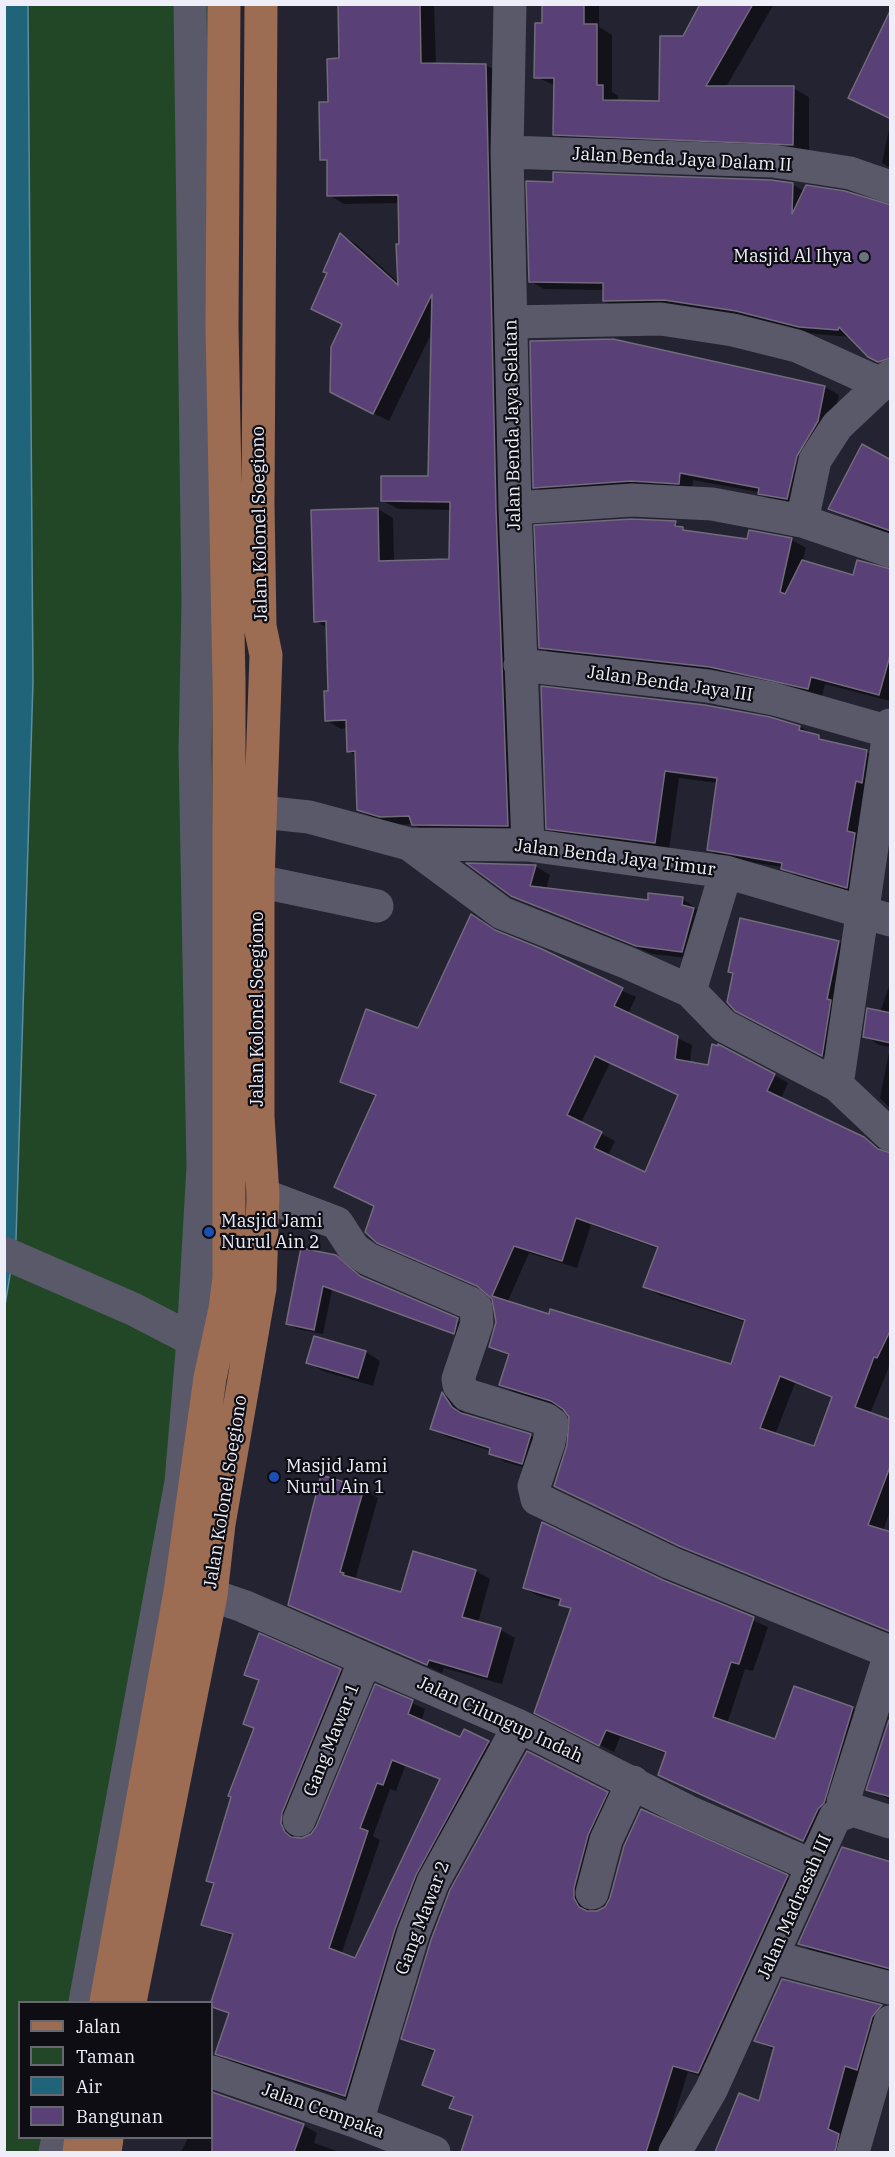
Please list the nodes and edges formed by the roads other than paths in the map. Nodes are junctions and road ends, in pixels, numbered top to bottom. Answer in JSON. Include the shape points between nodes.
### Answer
{"nodes":[{"id":1,"x":190,"y":4,"type":"edge"},
{"id":2,"x":224,"y":4,"type":"edge"},
{"id":3,"x":261,"y":4,"type":"edge"},
{"id":4,"x":510,"y":4,"type":"edge"},
{"id":5,"x":507,"y":152,"type":"junction"},
{"id":6,"x":891,"y":187,"type":"edge"},
{"id":7,"x":511,"y":322,"type":"junction"},
{"id":8,"x":886,"y":380,"type":"edge"},
{"id":9,"x":515,"y":508,"type":"junction"},
{"id":10,"x":802,"y":521,"type":"junction"},
{"id":11,"x":891,"y":551,"type":"edge"},
{"id":12,"x":520,"y":665,"type":"junction"},
{"id":13,"x":890,"y":729,"type":"edge"},
{"id":14,"x":228,"y":808,"type":"junction"},
{"id":15,"x":260,"y":812,"type":"junction"},
{"id":16,"x":409,"y":844,"type":"junction"},
{"id":17,"x":528,"y":845,"type":"junction"},
{"id":18,"x":726,"y":872,"type":"junction"},
{"id":19,"x":258,"y":881,"type":"junction"},
{"id":20,"x":377,"y":906,"type":"dead end"},
{"id":21,"x":877,"y":916,"type":"edge"},
{"id":22,"x":690,"y":991,"type":"junction"},
{"id":23,"x":837,"y":1084,"type":"junction"},
{"id":24,"x":891,"y":1135,"type":"edge"},
{"id":25,"x":263,"y":1195,"type":"junction"},
{"id":26,"x":4,"y":1253,"type":"edge"},
{"id":27,"x":225,"y":1309,"type":"junction"},
{"id":28,"x":193,"y":1340,"type":"junction"},
{"id":29,"x":210,"y":1378,"type":"junction"},
{"id":30,"x":195,"y":1594,"type":"junction"},
{"id":31,"x":891,"y":1653,"type":"edge"},
{"id":32,"x":365,"y":1660,"type":"junction"},
{"id":33,"x":519,"y":1726,"type":"junction"},
{"id":34,"x":633,"y":1782,"type":"junction"},
{"id":35,"x":844,"y":1812,"type":"junction"},
{"id":36,"x":299,"y":1820,"type":"dead end"},
{"id":37,"x":891,"y":1822,"type":"edge"},
{"id":38,"x":813,"y":1866,"type":"junction"},
{"id":39,"x":592,"y":1893,"type":"dead end"},
{"id":40,"x":772,"y":1957,"type":"junction"},
{"id":41,"x":891,"y":1988,"type":"edge"},
{"id":42,"x":85,"y":2001,"type":"edge"},
{"id":43,"x":106,"y":2001,"type":"edge"},
{"id":44,"x":130,"y":2001,"type":"edge"},
{"id":45,"x":891,"y":2022,"type":"edge"},
{"id":46,"x":213,"y":2072,"type":"edge"},
{"id":47,"x":357,"y":2122,"type":"junction"},
{"id":48,"x":434,"y":2152,"type":"edge"},
{"id":49,"x":675,"y":2152,"type":"edge"},
{"id":50,"x":853,"y":2152,"type":"edge"}],
"edges":[{"from":1,"to":28,"type":"street","via":[[197,478],[195,751],[203,1167]]},
{"from":2,"to":14,"type":"main road","name":"Jalan Kolonel Soegiono","via":[[222,326]]},
{"from":3,"to":15,"type":"main road","name":"Jalan Kolonel Soegiono","via":[[258,503],[260,626],[266,655]]},
{"from":4,"to":5,"type":"street","name":"Jalan Benda Jaya Selatan"},
{"from":5,"to":6,"type":"street","name":"Jalan Benda Jaya Dalam II","via":[[773,161],[850,173]]},
{"from":5,"to":7,"type":"street","name":"Jalan Benda Jaya Selatan"},
{"from":7,"to":8,"type":"street","via":[[661,319],[733,330],[797,346]]},
{"from":7,"to":9,"type":"street","name":"Jalan Benda Jaya Selatan"},
{"from":8,"to":10,"type":"street","via":[[837,426],[816,460]]},
{"from":9,"to":10,"type":"street","via":[[632,500],[712,504]]},
{"from":9,"to":12,"type":"street","name":"Jalan Benda Jaya Selatan"},
{"from":10,"to":11,"type":"street"},
{"from":12,"to":13,"type":"street","name":"Jalan Benda Jaya III","via":[[708,686]]},
{"from":12,"to":17,"type":"street","name":"Jalan Benda Jaya Selatan"},
{"from":13,"to":21,"type":"street"},
{"from":14,"to":15,"type":"street","name":"Jalan Benda Jaya Timur"},
{"from":14,"to":27,"type":"main road","name":"Jalan Kolonel Soegiono","via":[[229,1278]]},
{"from":15,"to":16,"type":"street","name":"Jalan Benda Jaya Timur","via":[[309,817]]},
{"from":15,"to":19,"type":"main road","name":"Jalan Kolonel Soegiono"},
{"from":16,"to":17,"type":"street","name":"Jalan Benda Jaya Timur"},
{"from":16,"to":22,"type":"street","via":[[502,913]]},
{"from":17,"to":18,"type":"street","name":"Jalan Benda Jaya Timur"},
{"from":18,"to":21,"type":"street","name":"Jalan Benda Jaya Timur"},
{"from":18,"to":22,"type":"street"},
{"from":19,"to":20,"type":"street"},
{"from":19,"to":25,"type":"main road","name":"Jalan Kolonel Soegiono","via":[[258,1117]]},
{"from":21,"to":23,"type":"street"},
{"from":22,"to":23,"type":"street","via":[[724,1026]]},
{"from":23,"to":24,"type":"street"},
{"from":25,"to":30,"type":"main road","name":"Jalan Kolonel Soegiono","via":[[260,1288],[219,1524]]},
{"from":25,"to":31,"type":"street","via":[[337,1223],[354,1249],[368,1259],[476,1308],[477,1323],[459,1385],[467,1395],[552,1424],[534,1486],[537,1499],[671,1563]]},
{"from":26,"to":28,"type":"street","via":[[133,1309]]},
{"from":27,"to":28,"type":"street"},
{"from":27,"to":29,"type":"main road","name":"Jalan Kolonel Soegiono"},
{"from":28,"to":29,"type":"street","via":[[196,1365]]},
{"from":28,"to":42,"type":"street","via":[[181,1482]]},
{"from":29,"to":30,"type":"main road","name":"Jalan Kolonel Soegiono"},
{"from":30,"to":32,"type":"street","name":"Jalan Cilungup Indah","via":[[243,1606]]},
{"from":30,"to":43,"type":"main road","name":"Jalan Kolonel Soegiono"},
{"from":30,"to":44,"type":"main road","name":"Jalan Kolonel Soegiono"},
{"from":31,"to":35,"type":"street","name":"Jalan Madrasah III","via":[[843,1802]]},
{"from":32,"to":33,"type":"street","name":"Jalan Cilungup Indah"},
{"from":32,"to":36,"type":"street","name":"Gang Mawar 1"},
{"from":33,"to":34,"type":"street","name":"Jalan Cilungup Indah"},
{"from":33,"to":47,"type":"street","name":"Gang Mawar 2","via":[[433,1882],[413,1934]]},
{"from":34,"to":38,"type":"street","name":"Jalan Cilungup Indah","via":[[687,1811]]},
{"from":34,"to":39,"type":"street","via":[[606,1840]]},
{"from":35,"to":37,"type":"street","via":[[854,1810]]},
{"from":35,"to":38,"type":"street","name":"Jalan Madrasah III","via":[[835,1817]]},
{"from":38,"to":40,"type":"street","name":"Jalan Madrasah III"},
{"from":40,"to":41,"type":"street"},
{"from":40,"to":49,"type":"street","name":"Jalan Madrasah III","via":[[711,2090]]},
{"from":45,"to":50,"type":"street"},
{"from":46,"to":47,"type":"street","name":"Jalan Cempaka"},
{"from":47,"to":48,"type":"street","name":"Jalan Cempaka"}]}
